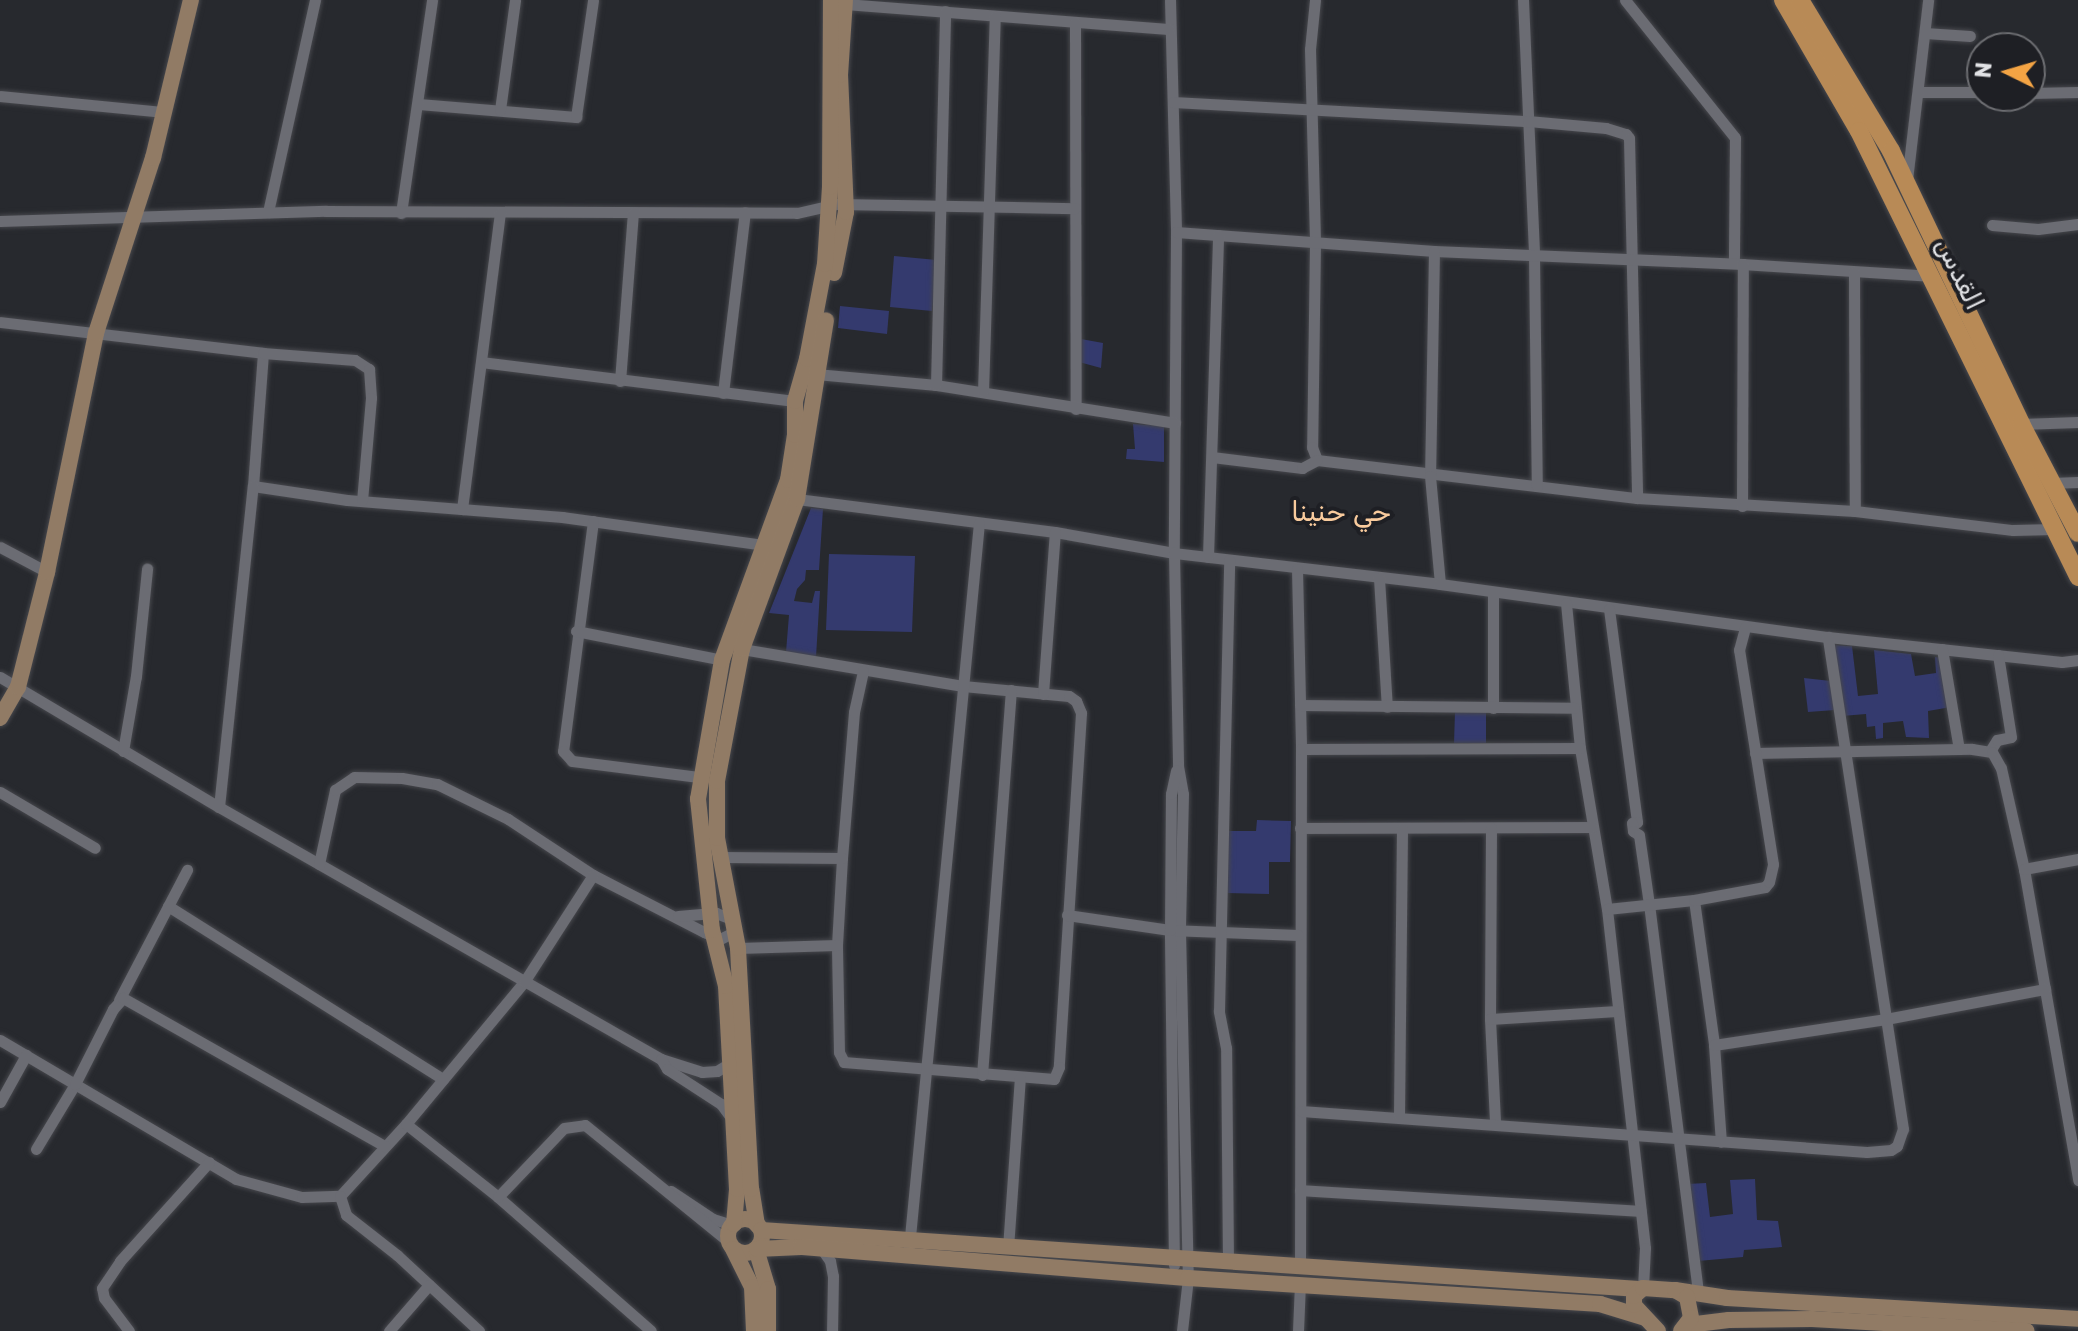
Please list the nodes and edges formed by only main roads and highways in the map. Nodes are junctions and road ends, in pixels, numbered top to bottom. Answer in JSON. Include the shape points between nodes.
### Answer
{"nodes":[{"id":1,"x":1783,"y":0,"type":"edge"},
{"id":2,"x":1800,"y":0,"type":"edge"},
{"id":3,"x":2078,"y":533,"type":"edge"},
{"id":4,"x":2077,"y":572,"type":"edge"}],
"edges":[{"from":1,"to":4,"type":"main road","name":"القدس","via":[[1859,131]]},
{"from":2,"to":3,"type":"main road","name":"القدس","via":[[1891,151]]}]}
